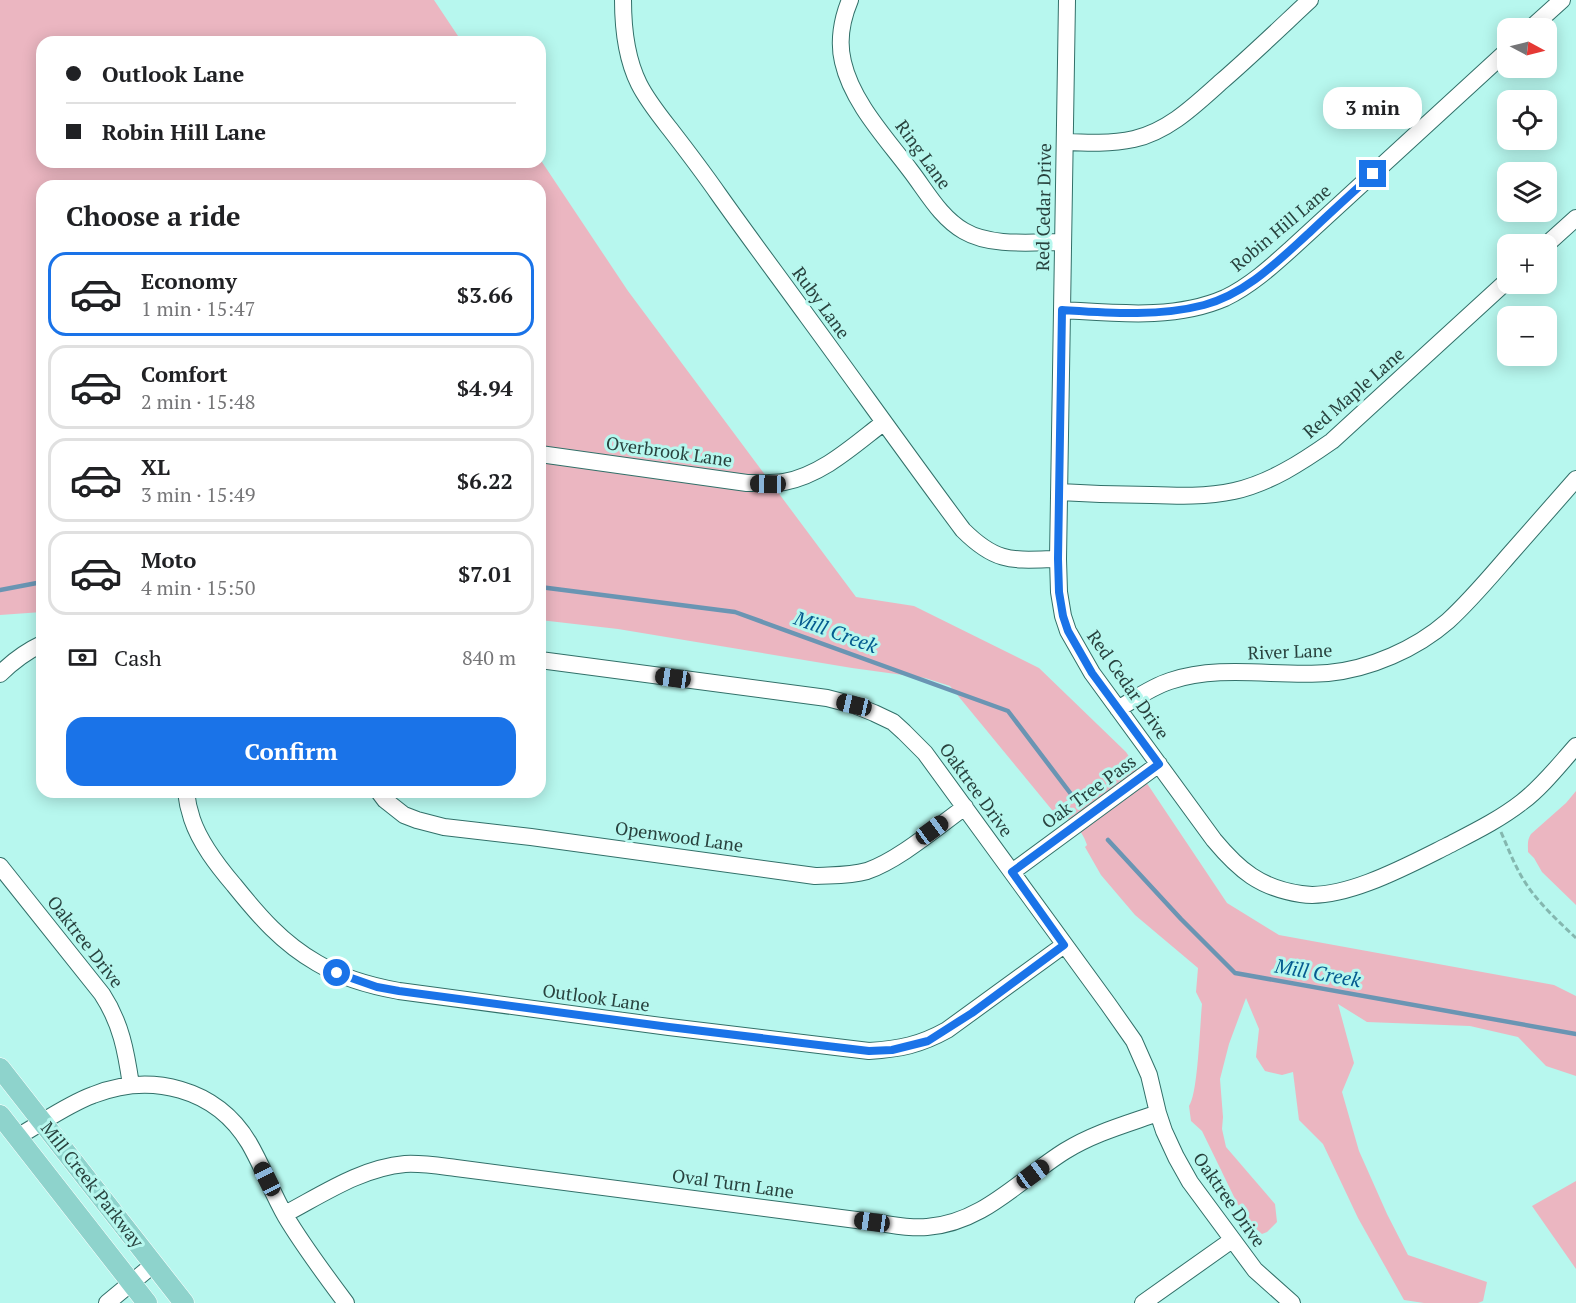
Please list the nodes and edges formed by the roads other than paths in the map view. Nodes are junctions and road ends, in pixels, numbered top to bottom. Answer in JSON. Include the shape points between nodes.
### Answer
{"nodes":[{"id":1,"x":623,"y":0,"type":"edge"},
{"id":2,"x":850,"y":0,"type":"edge"},
{"id":3,"x":1067,"y":0,"type":"edge"},
{"id":4,"x":1310,"y":0,"type":"edge"},
{"id":5,"x":1562,"y":0,"type":"edge"},
{"id":6,"x":1542,"y":18,"type":"edge"},
{"id":7,"x":1497,"y":60,"type":"edge"},
{"id":8,"x":1065,"y":142,"type":"junction"},
{"id":9,"x":1576,"y":218,"type":"edge"},
{"id":10,"x":1557,"y":234,"type":"edge"},
{"id":11,"x":1063,"y":242,"type":"junction"},
{"id":12,"x":1497,"y":290,"type":"edge"},
{"id":13,"x":1062,"y":310,"type":"junction"},
{"id":14,"x":883,"y":423,"type":"junction"},
{"id":15,"x":546,"y":455,"type":"edge"},
{"id":16,"x":1576,"y":479,"type":"edge"},
{"id":17,"x":1059,"y":492,"type":"junction"},
{"id":18,"x":1058,"y":559,"type":"junction"},
{"id":19,"x":36,"y":647,"type":"edge"},
{"id":20,"x":546,"y":661,"type":"edge"},
{"id":21,"x":0,"y":674,"type":"edge"},
{"id":22,"x":1118,"y":709,"type":"junction"},
{"id":23,"x":1576,"y":746,"type":"edge"},
{"id":24,"x":1159,"y":764,"type":"junction"},
{"id":25,"x":187,"y":798,"type":"edge"},
{"id":26,"x":384,"y":798,"type":"edge"},
{"id":27,"x":965,"y":807,"type":"junction"},
{"id":28,"x":0,"y":866,"type":"edge"},
{"id":29,"x":1012,"y":872,"type":"junction"},
{"id":30,"x":1064,"y":945,"type":"junction"},
{"id":31,"x":0,"y":1068,"type":"edge"},
{"id":32,"x":131,"y":1085,"type":"junction"},
{"id":33,"x":1158,"y":1113,"type":"junction"},
{"id":34,"x":0,"y":1115,"type":"edge"},
{"id":35,"x":43,"y":1122,"type":"junction"},
{"id":36,"x":17,"y":1137,"type":"junction"},
{"id":37,"x":285,"y":1214,"type":"junction"},
{"id":38,"x":1232,"y":1240,"type":"junction"},
{"id":39,"x":154,"y":1264,"type":"junction"},
{"id":40,"x":131,"y":1283,"type":"junction"},
{"id":41,"x":107,"y":1303,"type":"edge"},
{"id":42,"x":147,"y":1303,"type":"edge"},
{"id":43,"x":184,"y":1303,"type":"edge"},
{"id":44,"x":346,"y":1303,"type":"edge"},
{"id":45,"x":1143,"y":1303,"type":"edge"},
{"id":46,"x":1292,"y":1303,"type":"edge"}],
"edges":[{"from":1,"to":14,"type":"street","name":"Ruby Lane","via":[[626,41],[639,85]]},
{"from":2,"to":11,"type":"street","name":"Ring Lane","via":[[842,25],[841,50],[850,84],[934,204],[965,232],[982,239]]},
{"from":3,"to":8,"type":"street","name":"Red Cedar Drive"},
{"from":4,"to":8,"type":"street","via":[[1169,125],[1134,139]]},
{"from":5,"to":6,"type":"street"},
{"from":7,"to":13,"type":"street","name":"Robin Hill Lane","via":[[1284,256],[1227,297],[1206,305],[1142,314]]},
{"from":8,"to":11,"type":"street","name":"Red Cedar Drive"},
{"from":9,"to":10,"type":"street"},
{"from":11,"to":13,"type":"street","name":"Red Cedar Drive"},
{"from":12,"to":17,"type":"street","name":"Red Maple Lane","via":[[1332,441],[1283,472],[1234,491],[1207,495]]},
{"from":13,"to":17,"type":"street","name":"Red Cedar Drive"},
{"from":14,"to":15,"type":"street","name":"Overbrook Lane","via":[[812,473],[768,484]]},
{"from":14,"to":18,"type":"street","name":"Ruby Lane","via":[[976,543],[1005,558]]},
{"from":16,"to":22,"type":"street","name":"River Lane","via":[[1447,622],[1394,654],[1329,672],[1192,675],[1148,690]]},
{"from":17,"to":18,"type":"street","name":"Red Cedar Drive"},
{"from":18,"to":22,"type":"street","name":"Red Cedar Drive","via":[[1059,592],[1068,631]]},
{"from":19,"to":21,"type":"street"},
{"from":20,"to":27,"type":"street","name":"Oaktree Drive","via":[[827,698],[854,705],[904,732],[925,753]]},
{"from":22,"to":24,"type":"street","name":"Red Cedar Drive"},
{"from":23,"to":24,"type":"street","name":"Red Cedar Drive","via":[[1524,801],[1496,820],[1365,884],[1320,895],[1283,891],[1245,872],[1214,840]]},
{"from":24,"to":29,"type":"street","name":"Oak Tree Pass"},
{"from":25,"to":30,"type":"street","name":"Outlook Lane","via":[[202,842],[264,922],[319,965],[377,987],[680,1029],[869,1051],[892,1050],[928,1041],[947,1030]]},
{"from":26,"to":27,"type":"street","name":"Openwood Lane","via":[[404,814],[444,827],[815,876],[867,871],[885,863]]},
{"from":27,"to":29,"type":"street","name":"Oaktree Drive"},
{"from":28,"to":32,"type":"street","name":"Oaktree Drive","via":[[112,1009],[124,1044]]},
{"from":29,"to":30,"type":"street","name":"Oaktree Drive"},
{"from":30,"to":33,"type":"street","name":"Oaktree Drive","via":[[1134,1041],[1149,1075]]},
{"from":31,"to":35,"type":"main road","name":"Mill Creek Parkway"},
{"from":32,"to":35,"type":"street","via":[[94,1094]]},
{"from":32,"to":37,"type":"street","via":[[175,1088],[219,1109],[249,1143]]},
{"from":33,"to":37,"type":"street","name":"Oval Turn Lane","via":[[1066,1150],[983,1210],[956,1222],[927,1227],[415,1164],[356,1176]]},
{"from":33,"to":38,"type":"street","name":"Oaktree Drive","via":[[1190,1182]]},
{"from":34,"to":36,"type":"main road","name":"Mill Creek Parkway"},
{"from":35,"to":36,"type":"street"},
{"from":35,"to":39,"type":"main road","name":"Mill Creek Parkway"},
{"from":36,"to":40,"type":"main road","name":"Mill Creek Parkway"},
{"from":37,"to":44,"type":"street"},
{"from":38,"to":45,"type":"street"},
{"from":38,"to":46,"type":"street","name":"Oaktree Drive","via":[[1255,1270]]},
{"from":39,"to":40,"type":"street"},
{"from":39,"to":43,"type":"main road","name":"Mill Creek Parkway"},
{"from":40,"to":41,"type":"street"},
{"from":40,"to":42,"type":"main road","name":"Mill Creek Parkway"}]}
